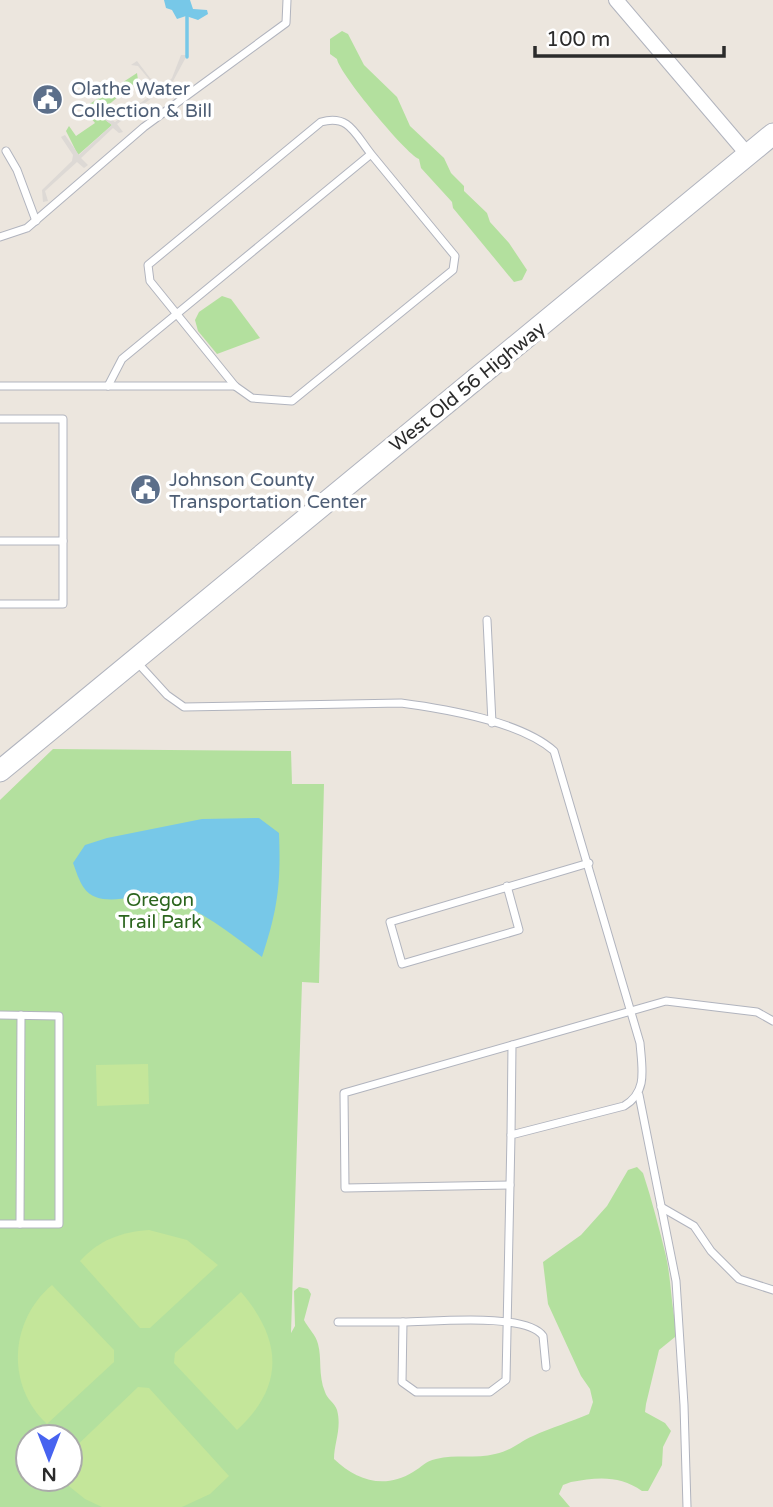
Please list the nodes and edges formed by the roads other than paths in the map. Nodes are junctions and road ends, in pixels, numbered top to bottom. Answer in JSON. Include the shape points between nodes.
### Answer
{"nodes":[{"id":1,"x":287,"y":0,"type":"edge"},
{"id":2,"x":616,"y":0,"type":"edge"},
{"id":3,"x":773,"y":134,"type":"edge"},
{"id":4,"x":6,"y":151,"type":"dead end"},
{"id":5,"x":371,"y":154,"type":"junction"},
{"id":6,"x":748,"y":155,"type":"junction"},
{"id":7,"x":36,"y":221,"type":"junction"},
{"id":8,"x":0,"y":237,"type":"edge"},
{"id":9,"x":175,"y":314,"type":"junction"},
{"id":10,"x":0,"y":386,"type":"edge"},
{"id":11,"x":108,"y":386,"type":"junction"},
{"id":12,"x":235,"y":386,"type":"junction"},
{"id":13,"x":0,"y":419,"type":"edge"},
{"id":14,"x":0,"y":541,"type":"edge"},
{"id":15,"x":63,"y":541,"type":"junction"},
{"id":16,"x":0,"y":604,"type":"edge"},
{"id":17,"x":487,"y":620,"type":"dead end"},
{"id":18,"x":135,"y":660,"type":"junction"},
{"id":19,"x":492,"y":723,"type":"junction"},
{"id":20,"x":0,"y":771,"type":"edge"},
{"id":21,"x":589,"y":863,"type":"junction"},
{"id":22,"x":507,"y":886,"type":"junction"},
{"id":23,"x":631,"y":1011,"type":"junction"},
{"id":24,"x":0,"y":1015,"type":"edge"},
{"id":25,"x":21,"y":1015,"type":"junction"},
{"id":26,"x":773,"y":1021,"type":"edge"},
{"id":27,"x":512,"y":1045,"type":"junction"},
{"id":28,"x":639,"y":1094,"type":"junction"},
{"id":29,"x":511,"y":1135,"type":"junction"},
{"id":30,"x":510,"y":1185,"type":"junction"},
{"id":31,"x":661,"y":1207,"type":"junction"},
{"id":32,"x":0,"y":1224,"type":"edge"},
{"id":33,"x":20,"y":1224,"type":"junction"},
{"id":34,"x":773,"y":1290,"type":"edge"},
{"id":35,"x":338,"y":1322,"type":"dead end"},
{"id":36,"x":403,"y":1322,"type":"junction"},
{"id":37,"x":507,"y":1322,"type":"junction"},
{"id":38,"x":546,"y":1367,"type":"dead end"},
{"id":39,"x":687,"y":1507,"type":"edge"}],
"edges":[{"from":1,"to":7,"type":"lane","via":[[286,23],[144,127]]},
{"from":2,"to":6,"type":"street"},
{"from":3,"to":6,"type":"main road","name":"West Old 56 Highway"},
{"from":4,"to":7,"type":"lane"},
{"from":5,"to":9,"type":"lane"},
{"from":5,"to":9,"type":"lane","via":[[344,120],[321,122],[148,265],[150,281]]},
{"from":5,"to":12,"type":"lane","via":[[455,256],[453,270],[292,401],[251,398]]},
{"from":6,"to":18,"type":"main road","name":"West Old 56 Highway"},
{"from":7,"to":8,"type":"lane"},
{"from":9,"to":11,"type":"lane","via":[[122,359]]},
{"from":9,"to":12,"type":"lane"},
{"from":10,"to":11,"type":"lane"},
{"from":11,"to":12,"type":"lane"},
{"from":13,"to":15,"type":"lane","via":[[63,419]]},
{"from":14,"to":15,"type":"lane"},
{"from":15,"to":16,"type":"lane","via":[[63,604]]},
{"from":17,"to":19,"type":"lane"},
{"from":18,"to":19,"type":"lane","via":[[184,708],[401,703]]},
{"from":18,"to":20,"type":"main road","name":"West Old 56 Highway"},
{"from":19,"to":21,"type":"lane","via":[[529,734],[554,751]]},
{"from":21,"to":22,"type":"lane"},
{"from":21,"to":23,"type":"lane"},
{"from":22,"to":22,"type":"lane","via":[[390,922],[402,964],[519,930]]},
{"from":23,"to":26,"type":"lane","via":[[666,1001],[757,1012]]},
{"from":23,"to":27,"type":"lane"},
{"from":23,"to":28,"type":"lane","via":[[642,1067]]},
{"from":24,"to":25,"type":"lane"},
{"from":25,"to":33,"type":"lane"},
{"from":25,"to":33,"type":"lane","via":[[59,1016],[59,1224]]},
{"from":27,"to":29,"type":"lane"},
{"from":27,"to":30,"type":"lane","via":[[344,1093],[345,1188]]},
{"from":28,"to":29,"type":"lane","via":[[624,1106]]},
{"from":28,"to":31,"type":"lane"},
{"from":29,"to":30,"type":"lane"},
{"from":30,"to":37,"type":"lane"},
{"from":31,"to":34,"type":"lane","via":[[694,1226],[739,1279]]},
{"from":31,"to":39,"type":"lane","via":[[676,1281]]},
{"from":32,"to":33,"type":"lane"},
{"from":35,"to":36,"type":"lane"},
{"from":36,"to":37,"type":"lane"},
{"from":36,"to":37,"type":"lane","via":[[402,1382],[416,1392],[490,1392],[506,1380]]},
{"from":37,"to":38,"type":"lane","via":[[540,1331],[546,1344]]}]}
